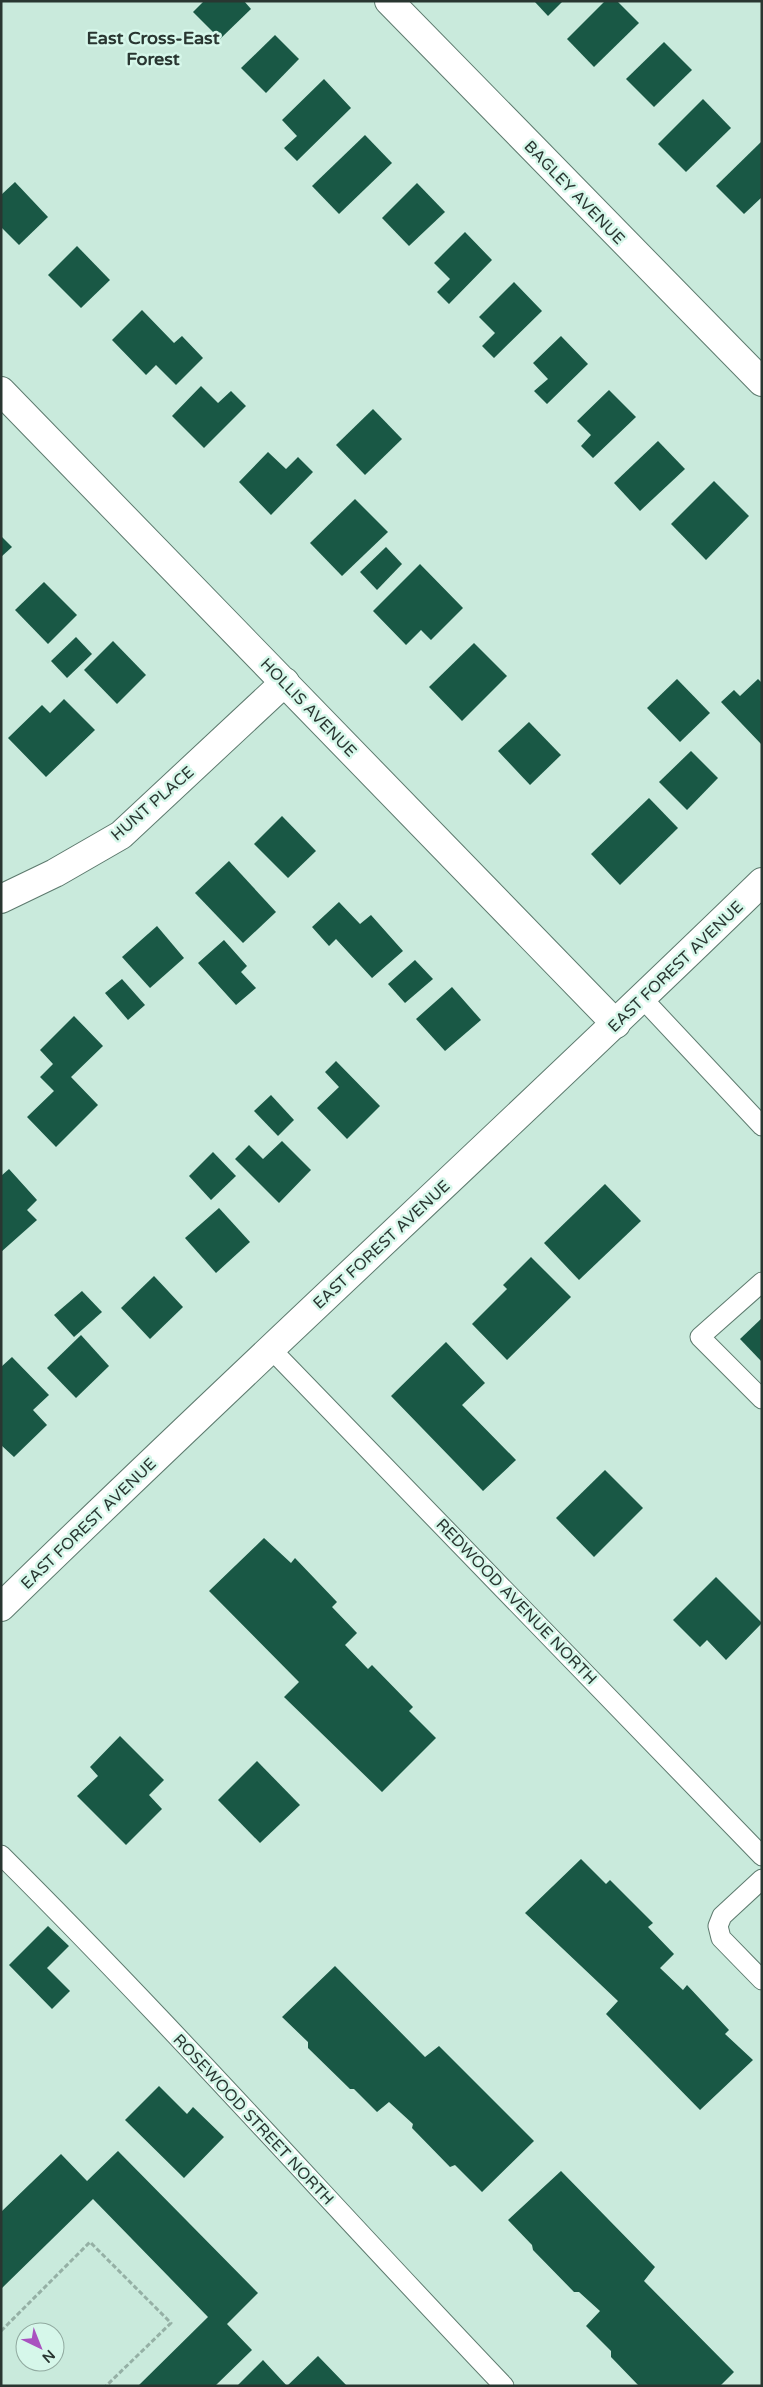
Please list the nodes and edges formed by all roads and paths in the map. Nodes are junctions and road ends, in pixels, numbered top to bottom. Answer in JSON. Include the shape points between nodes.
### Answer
{"nodes":[{"id":1,"x":389,"y":1,"type":"edge"},
{"id":2,"x":762,"y":382,"type":"edge"},
{"id":3,"x":1,"y":391,"type":"edge"},
{"id":4,"x":285,"y":682,"type":"junction"},
{"id":5,"x":762,"y":882,"type":"edge"},
{"id":6,"x":1,"y":899,"type":"edge"},
{"id":7,"x":642,"y":998,"type":"junction"},
{"id":8,"x":616,"y":1024,"type":"junction"},
{"id":9,"x":762,"y":1126,"type":"edge"},
{"id":10,"x":762,"y":1282,"type":"edge"},
{"id":11,"x":270,"y":1348,"type":"junction"},
{"id":12,"x":762,"y":1399,"type":"edge"},
{"id":13,"x":1,"y":1607,"type":"edge"},
{"id":14,"x":1,"y":1855,"type":"edge"},
{"id":15,"x":762,"y":1856,"type":"edge"},
{"id":16,"x":762,"y":1879,"type":"edge"},
{"id":17,"x":762,"y":1980,"type":"edge"},
{"id":18,"x":1,"y":2331,"type":"edge"},
{"id":19,"x":106,"y":2386,"type":"edge"},
{"id":20,"x":504,"y":2386,"type":"edge"}],
"edges":[{"from":1,"to":2,"type":"street","name":"BAGLEY AVENUE"},
{"from":3,"to":4,"type":"street","name":"HOLLIS AVENUE"},
{"from":4,"to":6,"type":"street","name":"HUNT PLACE","via":[[121,835]]},
{"from":4,"to":8,"type":"street","name":"HOLLIS AVENUE"},
{"from":5,"to":7,"type":"street","name":"EAST FOREST AVENUE"},
{"from":7,"to":8,"type":"street","name":"EAST FOREST AVENUE"},
{"from":7,"to":9,"type":"lane"},
{"from":8,"to":11,"type":"street","name":"EAST FOREST AVENUE"},
{"from":10,"to":12,"type":"lane","via":[[700,1337]]},
{"from":11,"to":13,"type":"street","name":"EAST FOREST AVENUE"},
{"from":11,"to":15,"type":"lane","name":"REDWOOD AVENUE NORTH"},
{"from":14,"to":20,"type":"lane","name":"ROSEWOOD STREET NORTH","via":[[90,1943]]},
{"from":16,"to":17,"type":"lane","via":[[722,1916],[718,1926],[721,1938]]},
{"from":18,"to":19,"type":"path","via":[[90,2242],[171,2323]]}]}
